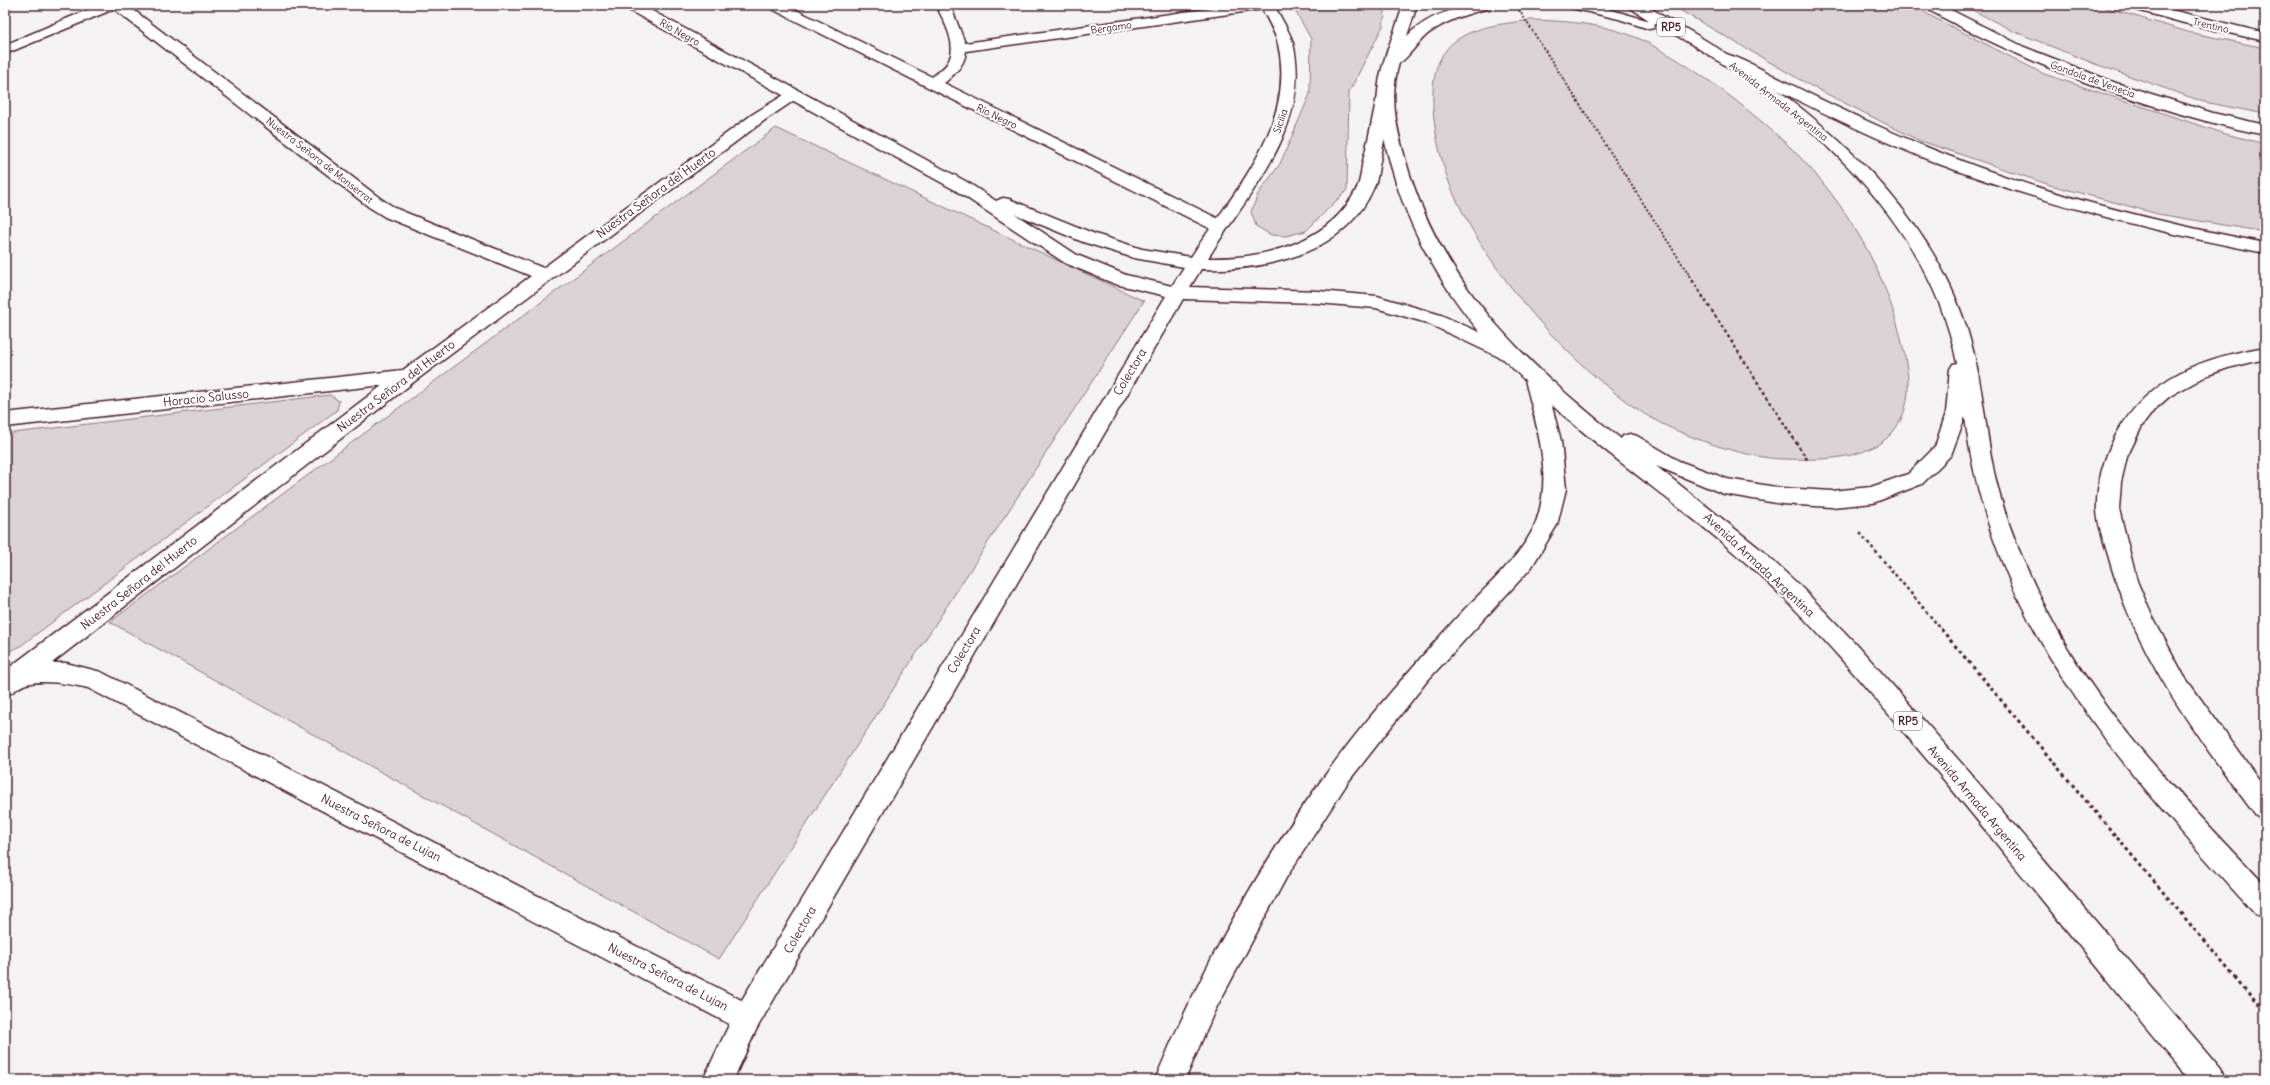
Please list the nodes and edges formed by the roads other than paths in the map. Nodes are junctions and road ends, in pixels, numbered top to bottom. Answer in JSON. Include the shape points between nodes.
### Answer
{"nodes":[{"id":1,"x":111,"y":5,"type":"edge"},
{"id":2,"x":118,"y":5,"type":"edge"},
{"id":3,"x":630,"y":5,"type":"edge"},
{"id":4,"x":775,"y":5,"type":"edge"},
{"id":5,"x":943,"y":5,"type":"edge"},
{"id":6,"x":1264,"y":5,"type":"edge"},
{"id":7,"x":1267,"y":5,"type":"edge"},
{"id":8,"x":1410,"y":5,"type":"edge"},
{"id":9,"x":1485,"y":5,"type":"edge"},
{"id":10,"x":1576,"y":5,"type":"edge"},
{"id":11,"x":1633,"y":5,"type":"edge"},
{"id":12,"x":1930,"y":5,"type":"edge"},
{"id":13,"x":2135,"y":5,"type":"edge"},
{"id":14,"x":2265,"y":37,"type":"edge"},
{"id":15,"x":959,"y":48,"type":"junction"},
{"id":16,"x":5,"y":50,"type":"edge"},
{"id":17,"x":1716,"y":53,"type":"junction"},
{"id":18,"x":1387,"y":82,"type":"junction"},
{"id":19,"x":933,"y":84,"type":"junction"},
{"id":20,"x":794,"y":95,"type":"junction"},
{"id":21,"x":1384,"y":101,"type":"junction"},
{"id":22,"x":2265,"y":130,"type":"edge"},
{"id":23,"x":961,"y":186,"type":"junction"},
{"id":24,"x":1219,"y":226,"type":"junction"},
{"id":25,"x":2265,"y":248,"type":"edge"},
{"id":26,"x":1195,"y":264,"type":"junction"},
{"id":27,"x":545,"y":275,"type":"junction"},
{"id":28,"x":1177,"y":293,"type":"junction"},
{"id":29,"x":1960,"y":336,"type":"junction"},
{"id":30,"x":2265,"y":353,"type":"edge"},
{"id":31,"x":1510,"y":354,"type":"junction"},
{"id":32,"x":408,"y":376,"type":"junction"},
{"id":33,"x":1535,"y":380,"type":"junction"},
{"id":34,"x":1564,"y":404,"type":"junction"},
{"id":35,"x":5,"y":420,"type":"edge"},
{"id":36,"x":11,"y":678,"type":"edge"},
{"id":37,"x":2265,"y":808,"type":"edge"},
{"id":38,"x":2265,"y":905,"type":"edge"},
{"id":39,"x":748,"y":1018,"type":"junction"},
{"id":40,"x":718,"y":1080,"type":"edge"},
{"id":41,"x":1170,"y":1080,"type":"edge"},
{"id":42,"x":2210,"y":1080,"type":"edge"}],
"edges":[{"from":1,"to":16,"type":"main road"},
{"from":2,"to":27,"type":"main road","name":"Nuestra Señora de Monserrat","via":[[375,203],[391,213]]},
{"from":3,"to":20,"type":"main road","name":"Río Negro"},
{"from":4,"to":19,"type":"main road","name":"Río Negro"},
{"from":5,"to":15,"type":"main road"},
{"from":6,"to":15,"type":"main road","name":"Bergamo"},
{"from":7,"to":24,"type":"main road","name":"Sicilia","via":[[1284,42],[1289,66],[1288,92],[1282,121],[1263,162]]},
{"from":8,"to":18,"type":"main road","name":"Avenida Armada Argentina"},
{"from":9,"to":18,"type":"main road","name":"Avenida Armada Argentina","via":[[1456,12],[1432,24],[1415,38],[1400,56]]},
{"from":10,"to":17,"type":"main road","name":"Avenida Armada Argentina","via":[[1623,16]]},
{"from":11,"to":17,"type":"main road","name":"Avenida Armada Argentina","number":"RP5"},
{"from":12,"to":22,"type":"main road","name":"Gondola de Venecia","via":[[1995,40],[2088,78],[2202,114]]},
{"from":13,"to":14,"type":"main road","name":"Trentino"},
{"from":15,"to":19,"type":"main road","via":[[956,62]]},
{"from":17,"to":25,"type":"main road","via":[[1890,138],[1990,178],[2100,211]]},
{"from":17,"to":29,"type":"main road","name":"Avenida Armada Argentina","via":[[1776,96],[1828,138],[1884,197],[1930,263],[1946,296]]},
{"from":18,"to":21,"type":"main road","name":"Avenida Armada Argentina"},
{"from":19,"to":24,"type":"main road","name":"Río Negro"},
{"from":20,"to":23,"type":"main road","name":"Río Negro"},
{"from":20,"to":27,"type":"main road","name":"Nuestra Señora del Huerto","via":[[758,117]]},
{"from":21,"to":26,"type":"main road","name":"Río Negro","via":[[1366,187],[1349,214],[1315,242],[1270,259],[1230,264]]},
{"from":21,"to":31,"type":"main road","name":"Avenida Armada Argentina","via":[[1396,159],[1418,219],[1448,275],[1478,317]]},
{"from":23,"to":26,"type":"main road","name":"Río Negro","via":[[1089,238],[1140,254]]},
{"from":23,"to":28,"type":"main road","name":"Río Negro","via":[[1071,258],[1121,280]]},
{"from":24,"to":26,"type":"main road","name":"Colectora"},
{"from":26,"to":28,"type":"main road","name":"Colectora"},
{"from":27,"to":32,"type":"main road","name":"Nuestra Señora del Huerto"},
{"from":28,"to":31,"type":"main road","name":"Río Negro","via":[[1318,297],[1377,302],[1434,319]]},
{"from":28,"to":39,"type":"main road","name":"Colectora"},
{"from":29,"to":34,"type":"main road","name":"Avenida Armada Argentina","via":[[1956,413],[1944,450],[1915,479],[1873,495],[1832,499],[1782,496],[1724,486],[1672,466]]},
{"from":29,"to":38,"type":"main road","name":"Avenida Armada Argentina","via":[[1971,380],[1983,471],[2018,576],[2044,631],[2086,696],[2146,774]]},
{"from":30,"to":37,"type":"main road","via":[[2237,358],[2194,372],[2158,394],[2130,424],[2113,463],[2108,509],[2121,568],[2147,634],[2189,706]]},
{"from":31,"to":33,"type":"main road","name":"Avenida Armada Argentina"},
{"from":32,"to":35,"type":"main road","name":"Horacio Salusso"},
{"from":32,"to":36,"type":"main road","name":"Nuestra Señora del Huerto"},
{"from":33,"to":34,"type":"main road","name":"Avenida Armada Argentina"},
{"from":33,"to":41,"type":"main road","via":[[1551,441],[1555,489],[1546,525],[1523,562],[1419,674],[1339,774],[1273,876],[1204,1002]]},
{"from":34,"to":42,"type":"main road","name":"Avenida Armada Argentina","number":"RP5","via":[[1728,535],[1801,602],[1938,755]]},
{"from":36,"to":39,"type":"main road","name":"Nuestra Señora de Lujan","via":[[66,673],[93,680]]},
{"from":39,"to":40,"type":"main road","name":"Colectora"}]}
